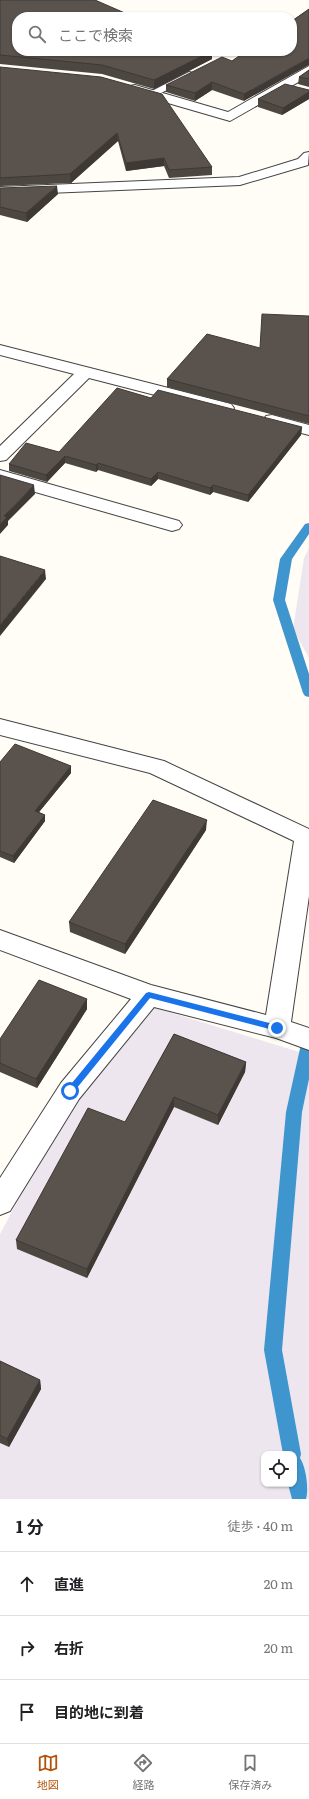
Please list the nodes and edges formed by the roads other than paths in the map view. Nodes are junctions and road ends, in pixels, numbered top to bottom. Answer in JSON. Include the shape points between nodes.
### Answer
{"nodes":[{"id":1,"x":309,"y":70,"type":"edge"},
{"id":2,"x":197,"y":72,"type":"edge"},
{"id":3,"x":123,"y":86,"type":"edge"},
{"id":4,"x":282,"y":86,"type":"junction"},
{"id":5,"x":302,"y":90,"type":"edge"},
{"id":6,"x":151,"y":94,"type":"junction"},
{"id":7,"x":309,"y":156,"type":"edge"},
{"id":8,"x":0,"y":191,"type":"edge"},
{"id":9,"x":0,"y":350,"type":"edge"},
{"id":10,"x":86,"y":372,"type":"junction"},
{"id":11,"x":309,"y":430,"type":"edge"},
{"id":12,"x":0,"y":456,"type":"edge"},
{"id":13,"x":0,"y":476,"type":"edge"},
{"id":14,"x":172,"y":525,"type":"dead end"},
{"id":15,"x":0,"y":727,"type":"edge"},
{"id":16,"x":0,"y":940,"type":"edge"},
{"id":17,"x":149,"y":995,"type":"junction"},
{"id":18,"x":277,"y":1028,"type":"junction"},
{"id":19,"x":309,"y":1039,"type":"edge"},
{"id":20,"x":0,"y":1202,"type":"edge"}],
"edges":[{"from":1,"to":4,"type":"street"},
{"from":2,"to":6,"type":"lane"},
{"from":3,"to":6,"type":"street"},
{"from":4,"to":5,"type":"street"},
{"from":4,"to":6,"type":"street","via":[[230,116]]},
{"from":7,"to":8,"type":"street","via":[[303,162],[240,181]]},
{"from":9,"to":10,"type":"street"},
{"from":10,"to":11,"type":"street"},
{"from":10,"to":12,"type":"street"},
{"from":13,"to":14,"type":"street"},
{"from":15,"to":18,"type":"street","via":[[156,767],[306,837]]},
{"from":16,"to":17,"type":"street"},
{"from":17,"to":18,"type":"street"},
{"from":17,"to":20,"type":"street","via":[[70,1091]]},
{"from":18,"to":19,"type":"street"}]}
